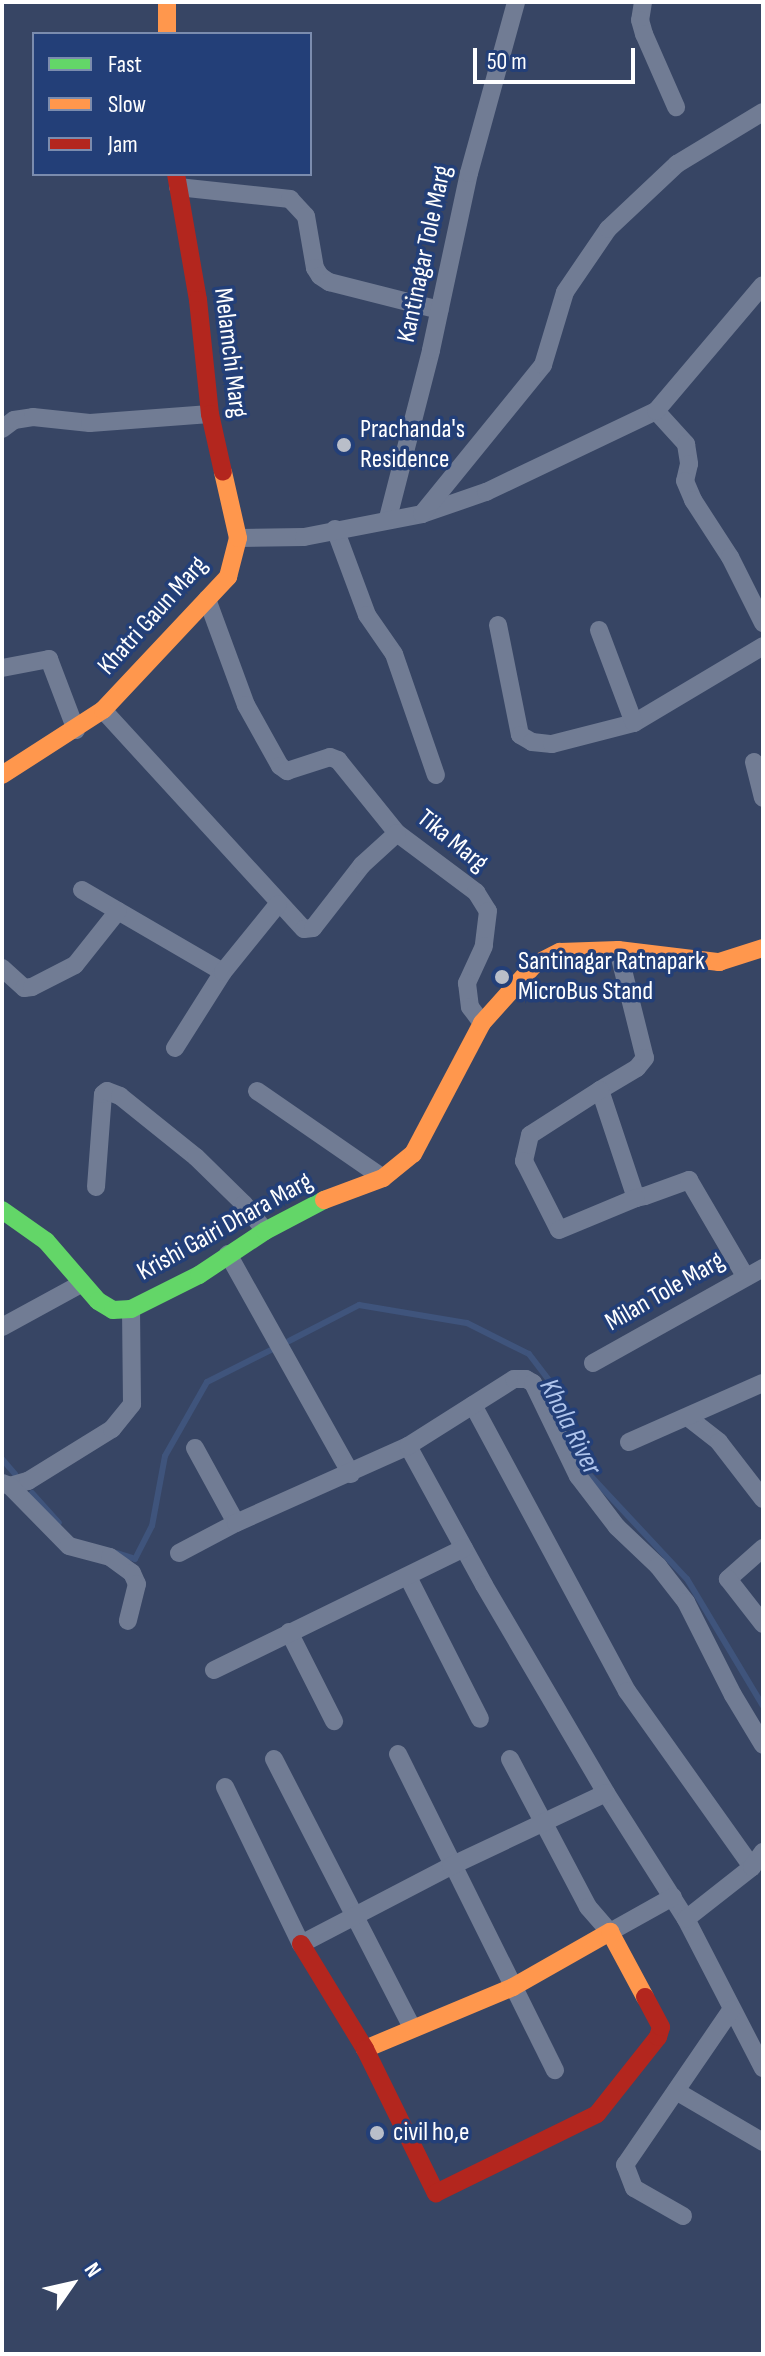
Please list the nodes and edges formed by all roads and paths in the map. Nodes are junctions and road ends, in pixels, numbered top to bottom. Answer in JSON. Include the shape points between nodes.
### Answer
{"nodes":[{"id":1,"x":167,"y":2,"type":"edge"},
{"id":2,"x":516,"y":2,"type":"edge"},
{"id":3,"x":643,"y":2,"type":"edge"},
{"id":4,"x":167,"y":32,"type":"edge"},
{"id":5,"x":676,"y":107,"type":"dead end"},
{"id":6,"x":763,"y":112,"type":"edge"},
{"id":7,"x":177,"y":180,"type":"edge"},
{"id":8,"x":763,"y":285,"type":"edge"},
{"id":9,"x":440,"y":310,"type":"junction"},
{"id":10,"x":656,"y":411,"type":"junction"},
{"id":11,"x":210,"y":414,"type":"junction"},
{"id":12,"x":2,"y":429,"type":"edge"},
{"id":13,"x":422,"y":514,"type":"junction"},
{"id":14,"x":388,"y":518,"type":"junction"},
{"id":15,"x":335,"y":529,"type":"junction"},
{"id":16,"x":238,"y":538,"type":"junction"},
{"id":17,"x":207,"y":599,"type":"junction"},
{"id":18,"x":763,"y":623,"type":"edge"},
{"id":19,"x":498,"y":625,"type":"dead end"},
{"id":20,"x":599,"y":630,"type":"dead end"},
{"id":21,"x":763,"y":646,"type":"edge"},
{"id":22,"x":2,"y":668,"type":"edge"},
{"id":23,"x":103,"y":710,"type":"junction"},
{"id":24,"x":634,"y":723,"type":"junction"},
{"id":25,"x":76,"y":730,"type":"junction"},
{"id":26,"x":754,"y":762,"type":"dead end"},
{"id":27,"x":2,"y":775,"type":"edge"},
{"id":28,"x":436,"y":775,"type":"dead end"},
{"id":29,"x":763,"y":798,"type":"edge"},
{"id":30,"x":397,"y":833,"type":"junction"},
{"id":31,"x":82,"y":890,"type":"dead end"},
{"id":32,"x":278,"y":904,"type":"junction"},
{"id":33,"x":118,"y":911,"type":"junction"},
{"id":34,"x":763,"y":948,"type":"edge"},
{"id":35,"x":618,"y":950,"type":"junction"},
{"id":36,"x":2,"y":968,"type":"edge"},
{"id":37,"x":223,"y":972,"type":"junction"},
{"id":38,"x":482,"y":1023,"type":"junction"},
{"id":39,"x":175,"y":1048,"type":"dead end"},
{"id":40,"x":600,"y":1090,"type":"junction"},
{"id":41,"x":257,"y":1091,"type":"dead end"},
{"id":42,"x":383,"y":1178,"type":"junction"},
{"id":43,"x":96,"y":1187,"type":"dead end"},
{"id":44,"x":636,"y":1198,"type":"junction"},
{"id":45,"x":2,"y":1210,"type":"edge"},
{"id":46,"x":265,"y":1231,"type":"junction"},
{"id":47,"x":228,"y":1254,"type":"junction"},
{"id":48,"x":763,"y":1268,"type":"edge"},
{"id":49,"x":745,"y":1276,"type":"junction"},
{"id":50,"x":81,"y":1284,"type":"junction"},
{"id":51,"x":131,"y":1309,"type":"junction"},
{"id":52,"x":2,"y":1327,"type":"edge"},
{"id":53,"x":593,"y":1363,"type":"dead end"},
{"id":54,"x":763,"y":1383,"type":"edge"},
{"id":55,"x":473,"y":1405,"type":"junction"},
{"id":56,"x":690,"y":1419,"type":"junction"},
{"id":57,"x":629,"y":1442,"type":"dead end"},
{"id":58,"x":408,"y":1446,"type":"junction"},
{"id":59,"x":195,"y":1448,"type":"dead end"},
{"id":60,"x":351,"y":1474,"type":"junction"},
{"id":61,"x":6,"y":1484,"type":"edge"},
{"id":62,"x":763,"y":1499,"type":"edge"},
{"id":63,"x":236,"y":1523,"type":"junction"},
{"id":64,"x":464,"y":1548,"type":"junction"},
{"id":65,"x":763,"y":1548,"type":"edge"},
{"id":66,"x":179,"y":1553,"type":"dead end"},
{"id":67,"x":408,"y":1577,"type":"junction"},
{"id":68,"x":128,"y":1621,"type":"dead end"},
{"id":69,"x":763,"y":1624,"type":"edge"},
{"id":70,"x":289,"y":1632,"type":"junction"},
{"id":71,"x":214,"y":1670,"type":"dead end"},
{"id":72,"x":480,"y":1719,"type":"dead end"},
{"id":73,"x":334,"y":1721,"type":"dead end"},
{"id":74,"x":763,"y":1745,"type":"edge"},
{"id":75,"x":398,"y":1754,"type":"dead end"},
{"id":76,"x":274,"y":1759,"type":"dead end"},
{"id":77,"x":510,"y":1759,"type":"dead end"},
{"id":78,"x":225,"y":1787,"type":"dead end"},
{"id":79,"x":606,"y":1793,"type":"junction"},
{"id":80,"x":544,"y":1823,"type":"junction"},
{"id":81,"x":757,"y":1860,"type":"edge"},
{"id":82,"x":451,"y":1866,"type":"junction"},
{"id":83,"x":673,"y":1897,"type":"junction"},
{"id":84,"x":355,"y":1917,"type":"junction"},
{"id":85,"x":686,"y":1919,"type":"junction"},
{"id":86,"x":610,"y":1932,"type":"junction"},
{"id":87,"x":301,"y":1944,"type":"junction"},
{"id":88,"x":513,"y":1987,"type":"junction"},
{"id":89,"x":731,"y":2010,"type":"junction"},
{"id":90,"x":412,"y":2027,"type":"junction"},
{"id":91,"x":365,"y":2049,"type":"junction"},
{"id":92,"x":763,"y":2068,"type":"edge"},
{"id":93,"x":555,"y":2070,"type":"dead end"},
{"id":94,"x":676,"y":2091,"type":"junction"},
{"id":95,"x":763,"y":2142,"type":"edge"},
{"id":96,"x":683,"y":2216,"type":"dead end"}],
"edges":[{"from":1,"to":4,"type":"main road"},
{"from":2,"to":9,"type":"street","name":"Kantinagar Tole Marg","via":[[469,173]]},
{"from":3,"to":5,"type":"street","via":[[644,34]]},
{"from":6,"to":13,"type":"street","via":[[677,164],[608,229],[565,292],[543,365]]},
{"from":7,"to":9,"type":"street","via":[[290,199],[306,216],[320,276]]},
{"from":7,"to":11,"type":"main road","name":"Melamchi Marg","via":[[198,300]]},
{"from":8,"to":10,"type":"street"},
{"from":9,"to":14,"type":"street","name":"Kantinagar Tole Marg"},
{"from":10,"to":13,"type":"street","via":[[486,492]]},
{"from":10,"to":18,"type":"street","via":[[686,444],[685,481],[693,500]]},
{"from":11,"to":12,"type":"street","via":[[90,423],[33,417],[14,420]]},
{"from":11,"to":16,"type":"main road","name":"Melamchi Marg"},
{"from":13,"to":14,"type":"street"},
{"from":14,"to":15,"type":"street"},
{"from":15,"to":16,"type":"street","via":[[304,537]]},
{"from":15,"to":28,"type":"street","via":[[367,615],[394,654]]},
{"from":16,"to":17,"type":"main road","name":"Khatri Gaun Marg","via":[[228,577]]},
{"from":17,"to":23,"type":"main road","name":"Khatri Gaun Marg"},
{"from":17,"to":30,"type":"street","name":"Tika Marg","via":[[246,705],[280,766],[287,771],[330,757],[338,760]]},
{"from":19,"to":24,"type":"street","via":[[520,735],[552,744]]},
{"from":20,"to":24,"type":"street"},
{"from":21,"to":24,"type":"street"},
{"from":22,"to":25,"type":"street","via":[[49,659]]},
{"from":23,"to":25,"type":"main road","name":"Khatri Gaun Marg"},
{"from":23,"to":32,"type":"street"},
{"from":25,"to":27,"type":"main road","name":"Khatri Gaun Marg"},
{"from":26,"to":29,"type":"street"},
{"from":30,"to":32,"type":"street","via":[[362,865],[313,928],[304,929]]},
{"from":30,"to":38,"type":"street","name":"Tika Marg","via":[[476,892],[488,911],[484,946],[467,983],[470,1007]]},
{"from":31,"to":33,"type":"street"},
{"from":32,"to":37,"type":"street"},
{"from":33,"to":36,"type":"street","via":[[75,965],[32,987],[24,988]]},
{"from":33,"to":37,"type":"street"},
{"from":34,"to":35,"type":"main road","name":"Krishi Gairi Dhara Marg","via":[[719,962]]},
{"from":35,"to":38,"type":"main road","name":"Krishi Gairi Dhara Marg","via":[[560,952],[534,965]]},
{"from":35,"to":40,"type":"street","via":[[645,1058]]},
{"from":37,"to":39,"type":"street"},
{"from":38,"to":42,"type":"main road","name":"Krishi Gairi Dhara Marg","via":[[413,1154]]},
{"from":40,"to":44,"type":"street"},
{"from":40,"to":44,"type":"street","via":[[530,1135],[524,1161],[559,1230]]},
{"from":41,"to":42,"type":"street"},
{"from":42,"to":46,"type":"main road","name":"Krishi Gairi Dhara Marg","via":[[329,1197]]},
{"from":43,"to":46,"type":"street","via":[[107,1091],[196,1157]]},
{"from":44,"to":49,"type":"street","via":[[689,1180]]},
{"from":45,"to":50,"type":"main road","name":"Krishi Gairi Dhara Marg","via":[[46,1241]]},
{"from":46,"to":47,"type":"main road","name":"Krishi Gairi Dhara Marg"},
{"from":47,"to":51,"type":"main road","name":"Krishi Gairi Dhara Marg"},
{"from":47,"to":60,"type":"street"},
{"from":48,"to":49,"type":"street","name":"Milan Tole Marg"},
{"from":49,"to":53,"type":"street","name":"Milan Tole Marg"},
{"from":50,"to":51,"type":"main road","name":"Krishi Gairi Dhara Marg","via":[[113,1310]]},
{"from":50,"to":52,"type":"street"},
{"from":51,"to":61,"type":"street","via":[[132,1404],[112,1429],[28,1481]]},
{"from":54,"to":56,"type":"street"},
{"from":55,"to":58,"type":"street"},
{"from":55,"to":74,"type":"street","via":[[514,1379],[533,1383],[578,1476],[686,1602]]},
{"from":55,"to":81,"type":"street","via":[[627,1691]]},
{"from":56,"to":57,"type":"street"},
{"from":56,"to":62,"type":"street","via":[[719,1442]]},
{"from":58,"to":60,"type":"street"},
{"from":58,"to":64,"type":"street"},
{"from":59,"to":63,"type":"street"},
{"from":60,"to":63,"type":"street"},
{"from":61,"to":68,"type":"street","via":[[69,1546],[110,1557],[132,1573],[137,1584]]},
{"from":63,"to":66,"type":"street"},
{"from":64,"to":67,"type":"street"},
{"from":64,"to":79,"type":"street"},
{"from":65,"to":69,"type":"street","via":[[728,1579]]},
{"from":67,"to":70,"type":"street"},
{"from":67,"to":72,"type":"street"},
{"from":70,"to":71,"type":"street"},
{"from":70,"to":73,"type":"street"},
{"from":75,"to":82,"type":"street"},
{"from":76,"to":84,"type":"street"},
{"from":77,"to":80,"type":"street"},
{"from":78,"to":87,"type":"street"},
{"from":79,"to":80,"type":"street"},
{"from":79,"to":83,"type":"street"},
{"from":80,"to":82,"type":"street"},
{"from":80,"to":86,"type":"street","via":[[588,1907]]},
{"from":81,"to":85,"type":"street"},
{"from":82,"to":84,"type":"street"},
{"from":82,"to":88,"type":"street"},
{"from":83,"to":85,"type":"street"},
{"from":83,"to":86,"type":"street"},
{"from":84,"to":87,"type":"street"},
{"from":84,"to":90,"type":"street"},
{"from":85,"to":89,"type":"street"},
{"from":86,"to":88,"type":"main road"},
{"from":86,"to":91,"type":"main road","via":[[659,2019],[658,2037],[597,2114],[445,2191],[436,2193],[431,2187]]},
{"from":87,"to":91,"type":"main road"},
{"from":88,"to":90,"type":"main road"},
{"from":88,"to":93,"type":"street"},
{"from":89,"to":92,"type":"street"},
{"from":89,"to":94,"type":"street"},
{"from":90,"to":91,"type":"main road"},
{"from":94,"to":95,"type":"street"},
{"from":94,"to":96,"type":"street","via":[[625,2165],[634,2188]]}]}
